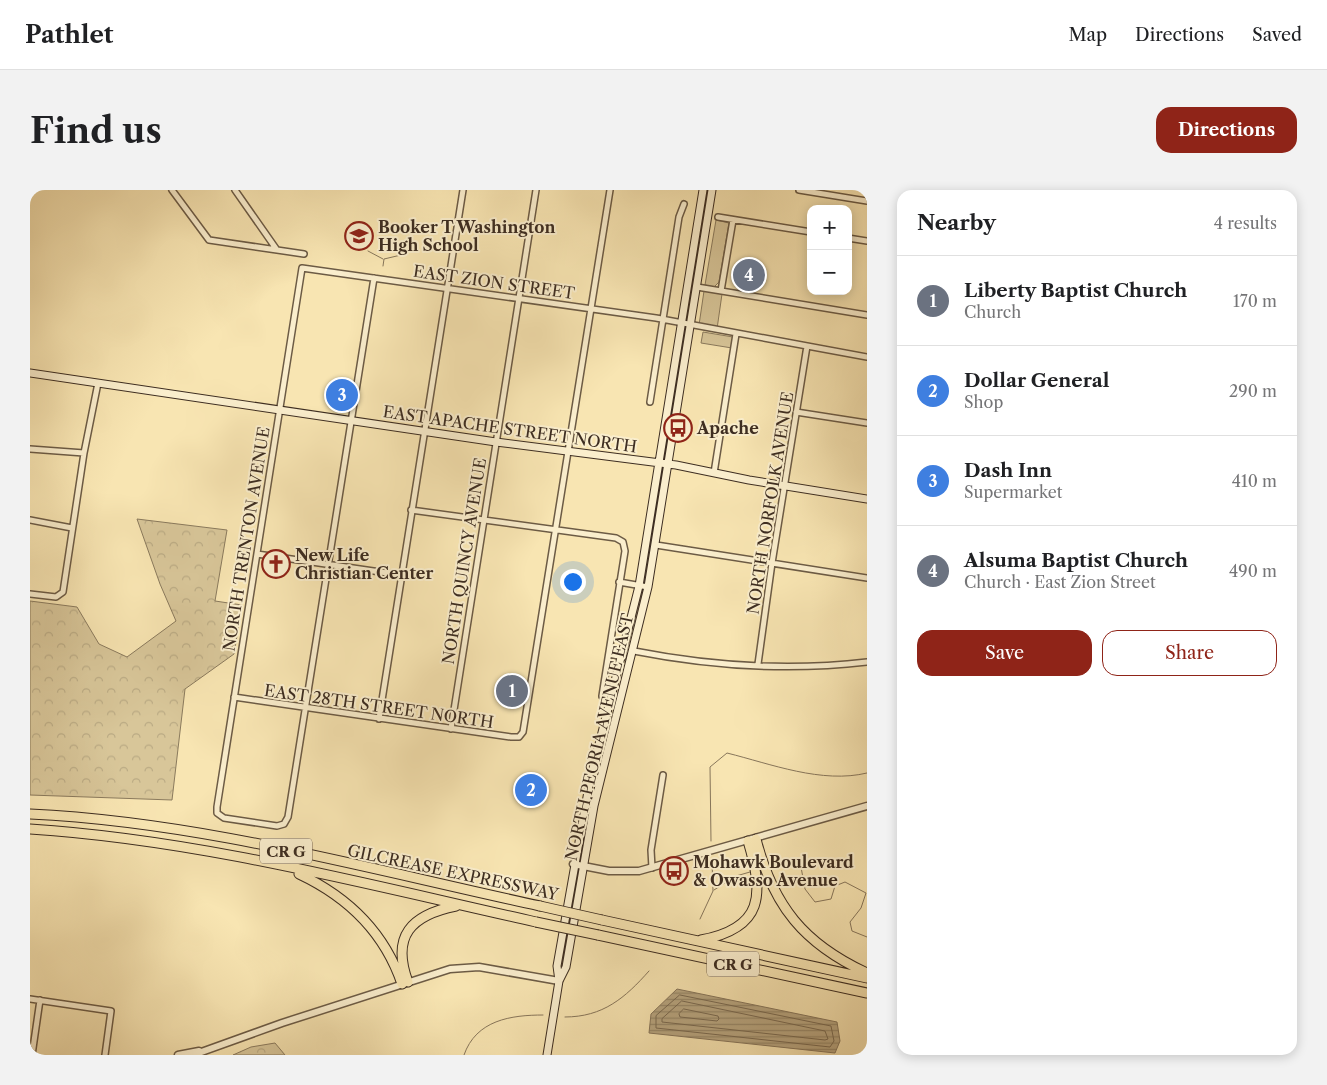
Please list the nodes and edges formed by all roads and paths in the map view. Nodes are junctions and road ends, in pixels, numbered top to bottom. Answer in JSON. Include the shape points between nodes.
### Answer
{"nodes":[{"id":1,"x":172,"y":190,"type":"edge"},
{"id":2,"x":235,"y":190,"type":"edge"},
{"id":3,"x":463,"y":190,"type":"edge"},
{"id":4,"x":536,"y":190,"type":"edge"},
{"id":5,"x":610,"y":190,"type":"edge"},
{"id":6,"x":703,"y":190,"type":"edge"},
{"id":7,"x":712,"y":190,"type":"edge"},
{"id":8,"x":799,"y":190,"type":"edge"},
{"id":9,"x":831,"y":192,"type":"edge"},
{"id":10,"x":867,"y":200,"type":"edge"},
{"id":11,"x":684,"y":204,"type":"dead end"},
{"id":12,"x":718,"y":218,"type":"dead end"},
{"id":13,"x":733,"y":220,"type":"junction"},
{"id":14,"x":807,"y":231,"type":"edge"},
{"id":15,"x":852,"y":239,"type":"edge"},
{"id":16,"x":867,"y":241,"type":"edge"},
{"id":17,"x":277,"y":250,"type":"junction"},
{"id":18,"x":304,"y":254,"type":"dead end"},
{"id":19,"x":302,"y":268,"type":"joint"},
{"id":20,"x":374,"y":278,"type":"junction"},
{"id":21,"x":696,"y":287,"type":"junction"},
{"id":22,"x":447,"y":288,"type":"junction"},
{"id":23,"x":721,"y":291,"type":"junction"},
{"id":24,"x":519,"y":298,"type":"junction"},
{"id":25,"x":591,"y":309,"type":"junction"},
{"id":26,"x":867,"y":315,"type":"edge"},
{"id":27,"x":663,"y":320,"type":"junction"},
{"id":28,"x":681,"y":324,"type":"junction"},
{"id":29,"x":690,"y":326,"type":"junction"},
{"id":30,"x":736,"y":334,"type":"junction"},
{"id":31,"x":807,"y":346,"type":"junction"},
{"id":32,"x":867,"y":357,"type":"edge"},
{"id":33,"x":30,"y":373,"type":"edge"},
{"id":34,"x":98,"y":383,"type":"junction"},
{"id":35,"x":650,"y":402,"type":"dead end"},
{"id":36,"x":279,"y":410,"type":"junction"},
{"id":37,"x":796,"y":412,"type":"junction"},
{"id":38,"x":350,"y":420,"type":"junction"},
{"id":39,"x":867,"y":424,"type":"edge"},
{"id":40,"x":424,"y":431,"type":"junction"},
{"id":41,"x":496,"y":442,"type":"junction"},
{"id":42,"x":30,"y":449,"type":"edge"},
{"id":43,"x":568,"y":451,"type":"junction"},
{"id":44,"x":84,"y":453,"type":"junction"},
{"id":45,"x":659,"y":464,"type":"junction"},
{"id":46,"x":668,"y":465,"type":"junction"},
{"id":47,"x":714,"y":473,"type":"junction"},
{"id":48,"x":784,"y":486,"type":"junction"},
{"id":49,"x":867,"y":499,"type":"edge"},
{"id":50,"x":411,"y":510,"type":"junction"},
{"id":51,"x":484,"y":519,"type":"junction"},
{"id":52,"x":30,"y":520,"type":"edge"},
{"id":53,"x":72,"y":528,"type":"junction"},
{"id":54,"x":555,"y":530,"type":"junction"},
{"id":55,"x":656,"y":544,"type":"junction"},
{"id":56,"x":257,"y":554,"type":"junction"},
{"id":57,"x":772,"y":563,"type":"junction"},
{"id":58,"x":328,"y":564,"type":"junction"},
{"id":59,"x":402,"y":575,"type":"junction"},
{"id":60,"x":867,"y":578,"type":"edge"},
{"id":61,"x":619,"y":582,"type":"junction"},
{"id":62,"x":639,"y":586,"type":"junction"},
{"id":63,"x":648,"y":587,"type":"junction"},
{"id":64,"x":30,"y":594,"type":"edge"},
{"id":65,"x":634,"y":651,"type":"junction"},
{"id":66,"x":609,"y":654,"type":"junction"},
{"id":67,"x":623,"y":657,"type":"junction"},
{"id":68,"x":867,"y":662,"type":"edge"},
{"id":69,"x":758,"y":664,"type":"junction"},
{"id":70,"x":602,"y":696,"type":"dead end"},
{"id":71,"x":234,"y":697,"type":"junction"},
{"id":72,"x":306,"y":708,"type":"junction"},
{"id":73,"x":379,"y":719,"type":"junction"},
{"id":74,"x":451,"y":729,"type":"junction"},
{"id":75,"x":663,"y":775,"type":"dead end"},
{"id":76,"x":867,"y":806,"type":"edge"},
{"id":77,"x":30,"y":814,"type":"edge"},
{"id":78,"x":30,"y":829,"type":"edge"},
{"id":79,"x":752,"y":840,"type":"junction"},
{"id":80,"x":574,"y":864,"type":"junction"},
{"id":81,"x":282,"y":866,"type":"junction"},
{"id":82,"x":582,"y":866,"type":"junction"},
{"id":83,"x":652,"y":868,"type":"junction"},
{"id":84,"x":460,"y":905,"type":"junction"},
{"id":85,"x":696,"y":940,"type":"junction"},
{"id":86,"x":867,"y":973,"type":"edge"},
{"id":87,"x":867,"y":978,"type":"edge"},
{"id":88,"x":560,"y":981,"type":"junction"},
{"id":89,"x":405,"y":983,"type":"junction"},
{"id":90,"x":867,"y":993,"type":"edge"},
{"id":91,"x":30,"y":999,"type":"edge"},
{"id":92,"x":40,"y":1000,"type":"junction"},
{"id":93,"x":205,"y":1050,"type":"junction"},
{"id":94,"x":32,"y":1055,"type":"edge"},
{"id":95,"x":105,"y":1055,"type":"edge"},
{"id":96,"x":178,"y":1055,"type":"edge"},
{"id":97,"x":194,"y":1055,"type":"edge"},
{"id":98,"x":547,"y":1055,"type":"edge"}],
"edges":[{"from":1,"to":17,"type":"street","via":[[209,240]]},
{"from":2,"to":17,"type":"street"},
{"from":3,"to":22,"type":"street"},
{"from":4,"to":24,"type":"street","name":"NORTH QUINCY AVENUE"},
{"from":5,"to":25,"type":"street"},
{"from":6,"to":28,"type":"main road","name":"NORTH PEORIA AVENUE EAST"},
{"from":7,"to":21,"type":"main road","name":"NORTH PEORIA AVENUE EAST"},
{"from":8,"to":9,"type":"street"},
{"from":9,"to":10,"type":"street"},
{"from":11,"to":27,"type":"street","via":[[679,217]]},
{"from":12,"to":13,"type":"street"},
{"from":13,"to":14,"type":"street"},
{"from":13,"to":23,"type":"street"},
{"from":15,"to":16,"type":"street"},
{"from":17,"to":18,"type":"street"},
{"from":19,"to":20,"type":"street","name":"EAST ZION STREET"},
{"from":19,"to":36,"type":"street","name":"NORTH TRENTON AVENUE"},
{"from":20,"to":22,"type":"street","name":"EAST ZION STREET"},
{"from":20,"to":38,"type":"street"},
{"from":21,"to":23,"type":"street"},
{"from":21,"to":29,"type":"main road","name":"NORTH PEORIA AVENUE EAST"},
{"from":22,"to":24,"type":"street","name":"EAST ZION STREET"},
{"from":22,"to":40,"type":"street"},
{"from":23,"to":26,"type":"street"},
{"from":24,"to":25,"type":"street","name":"EAST ZION STREET"},
{"from":24,"to":41,"type":"street","name":"NORTH QUINCY AVENUE"},
{"from":25,"to":27,"type":"street","name":"EAST ZION STREET"},
{"from":25,"to":43,"type":"street"},
{"from":27,"to":28,"type":"street","name":"EAST ZION STREET"},
{"from":27,"to":35,"type":"street"},
{"from":28,"to":29,"type":"street","name":"EAST ZION STREET"},
{"from":28,"to":45,"type":"main road","name":"NORTH PEORIA AVENUE EAST"},
{"from":29,"to":30,"type":"street","name":"EAST ZION STREET"},
{"from":29,"to":46,"type":"main road","name":"NORTH PEORIA AVENUE EAST"},
{"from":30,"to":31,"type":"street","name":"EAST ZION STREET"},
{"from":30,"to":47,"type":"street"},
{"from":31,"to":32,"type":"street","name":"EAST ZION STREET"},
{"from":31,"to":37,"type":"street","name":"NORTH NORFOLK AVENUE"},
{"from":33,"to":34,"type":"main road","name":"EAST APACHE STREET NORTH"},
{"from":34,"to":36,"type":"main road","name":"EAST APACHE STREET NORTH"},
{"from":34,"to":44,"type":"street"},
{"from":36,"to":38,"type":"main road","name":"EAST APACHE STREET NORTH"},
{"from":36,"to":56,"type":"street","name":"NORTH TRENTON AVENUE"},
{"from":37,"to":39,"type":"street"},
{"from":37,"to":48,"type":"street","name":"NORTH NORFOLK AVENUE"},
{"from":38,"to":40,"type":"main road","name":"EAST APACHE STREET NORTH"},
{"from":38,"to":58,"type":"street"},
{"from":40,"to":41,"type":"main road","name":"EAST APACHE STREET NORTH"},
{"from":40,"to":50,"type":"street"},
{"from":41,"to":43,"type":"main road","name":"EAST APACHE STREET NORTH"},
{"from":41,"to":51,"type":"street","name":"NORTH QUINCY AVENUE"},
{"from":42,"to":44,"type":"street"},
{"from":43,"to":45,"type":"main road","name":"EAST APACHE STREET NORTH"},
{"from":43,"to":54,"type":"street"},
{"from":44,"to":53,"type":"street"},
{"from":45,"to":46,"type":"main road","name":"EAST APACHE STREET NORTH"},
{"from":45,"to":62,"type":"main road","name":"NORTH PEORIA AVENUE EAST"},
{"from":46,"to":47,"type":"main road","name":"EAST APACHE STREET NORTH"},
{"from":46,"to":55,"type":"main road","name":"NORTH PEORIA AVENUE EAST"},
{"from":47,"to":48,"type":"main road","name":"EAST APACHE STREET NORTH"},
{"from":48,"to":49,"type":"main road","name":"EAST APACHE STREET NORTH"},
{"from":48,"to":57,"type":"street","name":"NORTH NORFOLK AVENUE"},
{"from":50,"to":51,"type":"street"},
{"from":50,"to":59,"type":"street"},
{"from":51,"to":54,"type":"street"},
{"from":51,"to":74,"type":"street","name":"NORTH QUINCY AVENUE"},
{"from":52,"to":53,"type":"street"},
{"from":53,"to":64,"type":"street","via":[[63,592],[52,597]]},
{"from":54,"to":61,"type":"street","name":"NORTH PEORIA AVENUE EAST","via":[[616,538],[622,542],[625,548]]},
{"from":54,"to":74,"type":"street","name":"EAST 28TH STREET NORTH","via":[[525,727],[520,735],[511,737]]},
{"from":55,"to":57,"type":"street"},
{"from":55,"to":63,"type":"main road","name":"NORTH PEORIA AVENUE EAST"},
{"from":56,"to":58,"type":"street"},
{"from":56,"to":71,"type":"street","name":"NORTH TRENTON AVENUE"},
{"from":57,"to":60,"type":"street"},
{"from":57,"to":69,"type":"street","name":"NORTH NORFOLK AVENUE"},
{"from":58,"to":59,"type":"street"},
{"from":58,"to":72,"type":"street"},
{"from":59,"to":73,"type":"street"},
{"from":61,"to":62,"type":"street"},
{"from":61,"to":66,"type":"street","name":"NORTH PEORIA AVENUE EAST"},
{"from":62,"to":63,"type":"street"},
{"from":62,"to":67,"type":"main road","name":"NORTH PEORIA AVENUE EAST"},
{"from":63,"to":65,"type":"main road","name":"NORTH PEORIA AVENUE EAST"},
{"from":65,"to":69,"type":"street"},
{"from":65,"to":82,"type":"main road","name":"NORTH PEORIA AVENUE EAST","via":[[608,745]]},
{"from":66,"to":67,"type":"street","name":"NORTH PEORIA AVENUE EAST"},
{"from":66,"to":70,"type":"street","name":"NORTH PEORIA AVENUE EAST"},
{"from":67,"to":80,"type":"main road","name":"NORTH PEORIA AVENUE EAST","via":[[590,780]]},
{"from":68,"to":69,"type":"street","via":[[788,668]]},
{"from":71,"to":72,"type":"street","name":"EAST 28TH STREET NORTH"},
{"from":71,"to":72,"type":"street","name":"NORTH TRENTON AVENUE","via":[[216,807],[217,813],[224,818],[277,826],[284,824],[288,817]]},
{"from":72,"to":73,"type":"street","name":"EAST 28TH STREET NORTH"},
{"from":73,"to":74,"type":"street","name":"EAST 28TH STREET NORTH"},
{"from":75,"to":83,"type":"street","via":[[651,850]]},
{"from":76,"to":79,"type":"street"},
{"from":77,"to":85,"type":"highway","name":"GILCREASE EXPRESSWAY","number":"CR G","bridge":true,"via":[[84,817],[188,831]]},
{"from":78,"to":81,"type":"highway","name":"GILCREASE EXPRESSWAY","number":"CR G","via":[[166,843]]},
{"from":79,"to":83,"type":"street"},
{"from":79,"to":85,"type":"highway","via":[[759,886],[752,910],[728,933]]},
{"from":79,"to":86,"type":"highway","via":[[769,880],[795,923],[824,950]]},
{"from":80,"to":82,"type":"street"},
{"from":80,"to":88,"type":"main road","name":"NORTH PEORIA AVENUE EAST","via":[[557,966]]},
{"from":81,"to":84,"type":"highway","name":"GILCREASE EXPRESSWAY","number":"CR G"},
{"from":81,"to":89,"type":"highway","via":[[331,890],[360,913]]},
{"from":82,"to":83,"type":"street","via":[[625,872]]},
{"from":82,"to":88,"type":"main road","name":"NORTH PEORIA AVENUE EAST","via":[[566,967]]},
{"from":84,"to":89,"type":"highway","via":[[430,912],[410,928],[401,954]]},
{"from":84,"to":90,"type":"highway","name":"GILCREASE EXPRESSWAY","number":"CR G","bridge":true},
{"from":85,"to":87,"type":"highway","name":"GILCREASE EXPRESSWAY","number":"CR G"},
{"from":88,"to":89,"type":"street","via":[[479,967],[450,969]]},
{"from":88,"to":98,"type":"main road","name":"NORTH PEORIA AVENUE EAST"},
{"from":89,"to":93,"type":"street"},
{"from":91,"to":92,"type":"street"},
{"from":92,"to":94,"type":"street"},
{"from":92,"to":95,"type":"street","via":[[111,1011]]},
{"from":93,"to":96,"type":"street"},
{"from":93,"to":97,"type":"street"}]}
